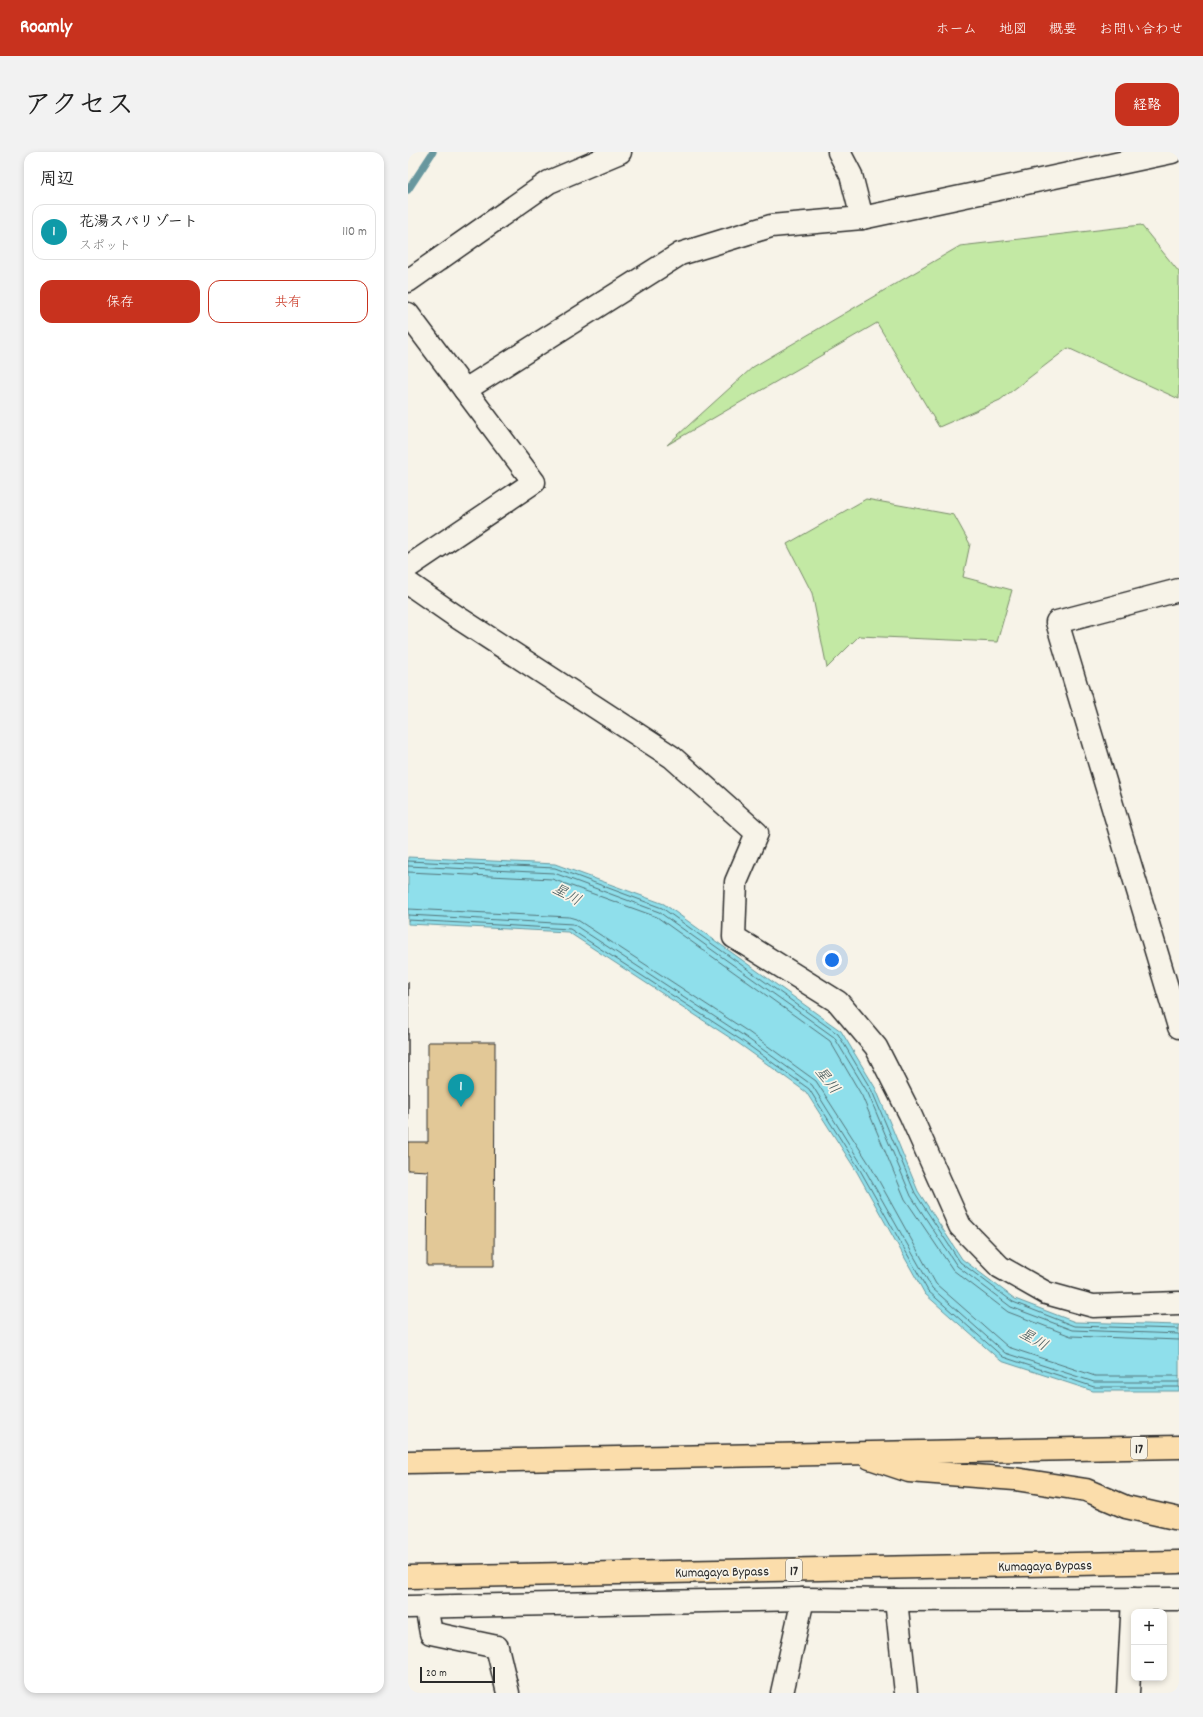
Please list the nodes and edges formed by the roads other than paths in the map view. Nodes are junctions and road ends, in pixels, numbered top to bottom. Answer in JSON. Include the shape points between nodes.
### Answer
{"nodes":[{"id":1,"x":620,"y":152,"type":"edge"},
{"id":2,"x":839,"y":152,"type":"edge"},
{"id":3,"x":1172,"y":152,"type":"edge"},
{"id":4,"x":862,"y":218,"type":"junction"},
{"id":5,"x":408,"y":281,"type":"edge"},
{"id":6,"x":408,"y":314,"type":"edge"},
{"id":7,"x":465,"y":390,"type":"junction"},
{"id":8,"x":408,"y":567,"type":"edge"},
{"id":9,"x":408,"y":583,"type":"edge"},
{"id":10,"x":1179,"y":590,"type":"edge"},
{"id":11,"x":1179,"y":1027,"type":"edge"},
{"id":12,"x":1179,"y":1303,"type":"edge"},
{"id":13,"x":1179,"y":1447,"type":"edge"},
{"id":14,"x":854,"y":1453,"type":"junction"},
{"id":15,"x":408,"y":1462,"type":"edge"},
{"id":16,"x":1179,"y":1519,"type":"edge"},
{"id":17,"x":1179,"y":1562,"type":"edge"},
{"id":18,"x":408,"y":1577,"type":"edge"},
{"id":19,"x":803,"y":1599,"type":"junction"},
{"id":20,"x":1133,"y":1599,"type":"junction"},
{"id":21,"x":1179,"y":1599,"type":"edge"},
{"id":22,"x":896,"y":1600,"type":"junction"},
{"id":23,"x":417,"y":1607,"type":"edge"},
{"id":24,"x":508,"y":1693,"type":"edge"},
{"id":25,"x":782,"y":1693,"type":"edge"},
{"id":26,"x":906,"y":1693,"type":"edge"},
{"id":27,"x":1128,"y":1693,"type":"edge"}],
"edges":[{"from":1,"to":5,"type":"street","via":[[549,182]]},
{"from":2,"to":4,"type":"street","via":[[852,175]]},
{"from":3,"to":4,"type":"street"},
{"from":4,"to":7,"type":"street","via":[[771,226],[680,254]]},
{"from":6,"to":7,"type":"street"},
{"from":7,"to":8,"type":"street","via":[[534,482]]},
{"from":9,"to":12,"type":"street","via":[[672,757],[757,834],[736,882],[734,937],[838,1002],[876,1047],[910,1114],[960,1226],[1000,1267],[1046,1293],[1093,1306]]},
{"from":10,"to":11,"type":"street","via":[[1057,622]]},
{"from":13,"to":14,"type":"highway","number":"17"},
{"from":14,"to":15,"type":"highway","number":"17"},
{"from":14,"to":16,"type":"highway","via":[[910,1471],[1016,1479],[1086,1490],[1126,1507]]},
{"from":17,"to":18,"type":"highway","name":"Kumagaya Bypass","number":"17"},
{"from":19,"to":22,"type":"street"},
{"from":19,"to":23,"type":"street"},
{"from":19,"to":25,"type":"street"},
{"from":20,"to":21,"type":"street"},
{"from":20,"to":22,"type":"street"},
{"from":20,"to":27,"type":"street"},
{"from":22,"to":26,"type":"street"},
{"from":23,"to":24,"type":"street","via":[[431,1633],[497,1647]]}]}
